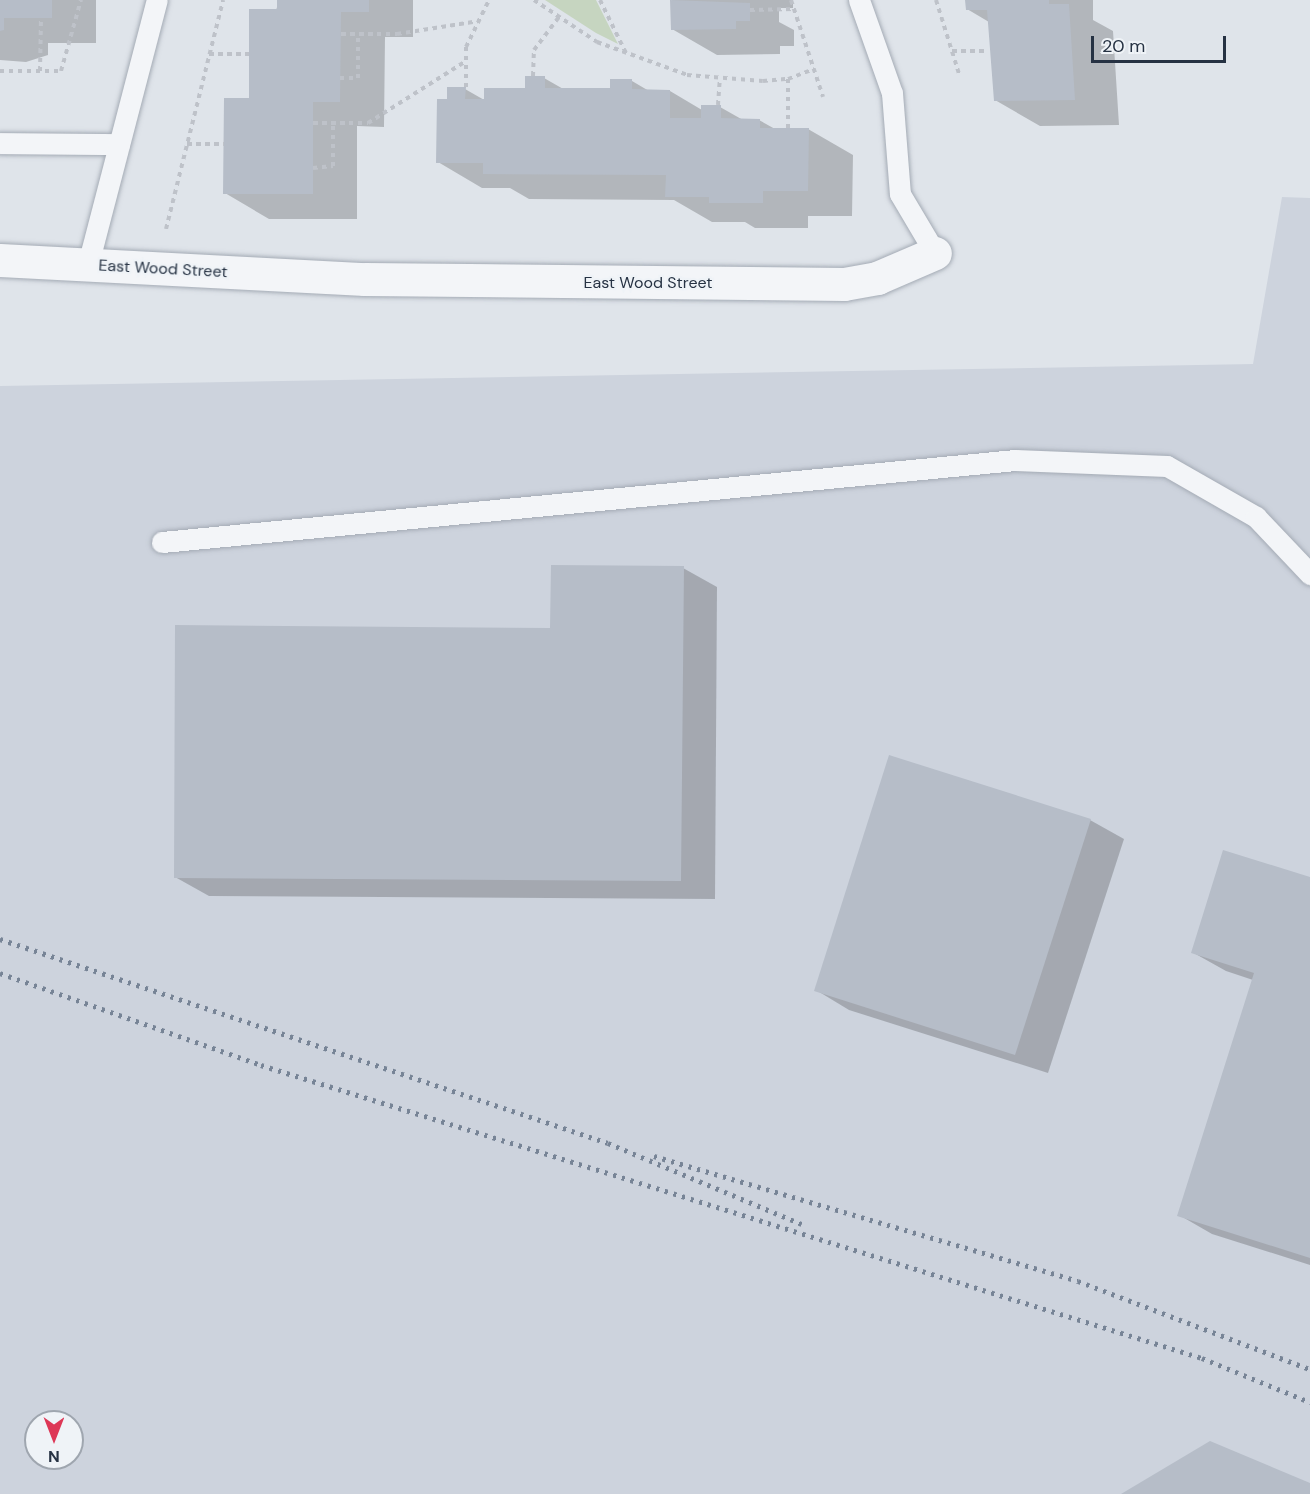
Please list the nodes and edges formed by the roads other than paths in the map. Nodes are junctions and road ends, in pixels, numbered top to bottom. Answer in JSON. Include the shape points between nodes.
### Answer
{"nodes":[{"id":1,"x":157,"y":0,"type":"edge"},
{"id":2,"x":859,"y":0,"type":"edge"},
{"id":3,"x":0,"y":143,"type":"edge"},
{"id":4,"x":119,"y":144,"type":"junction"},
{"id":5,"x":935,"y":253,"type":"joint"},
{"id":6,"x":0,"y":260,"type":"edge"},
{"id":7,"x":88,"y":264,"type":"junction"},
{"id":8,"x":162,"y":542,"type":"dead end"},
{"id":9,"x":1310,"y":574,"type":"edge"}],
"edges":[{"from":1,"to":4,"type":"lane","name":"East Wood Street"},
{"from":2,"to":5,"type":"lane","name":"East Wood Street","via":[[892,93],[900,194]]},
{"from":3,"to":4,"type":"lane"},
{"from":4,"to":7,"type":"lane","name":"East Wood Street"},
{"from":5,"to":7,"type":"street","name":"East Wood Street","via":[[877,278],[844,284],[365,279]]},
{"from":6,"to":7,"type":"street","name":"East Wood Street"},
{"from":8,"to":9,"type":"lane","via":[[1015,460],[1167,466],[1256,517]]}]}
